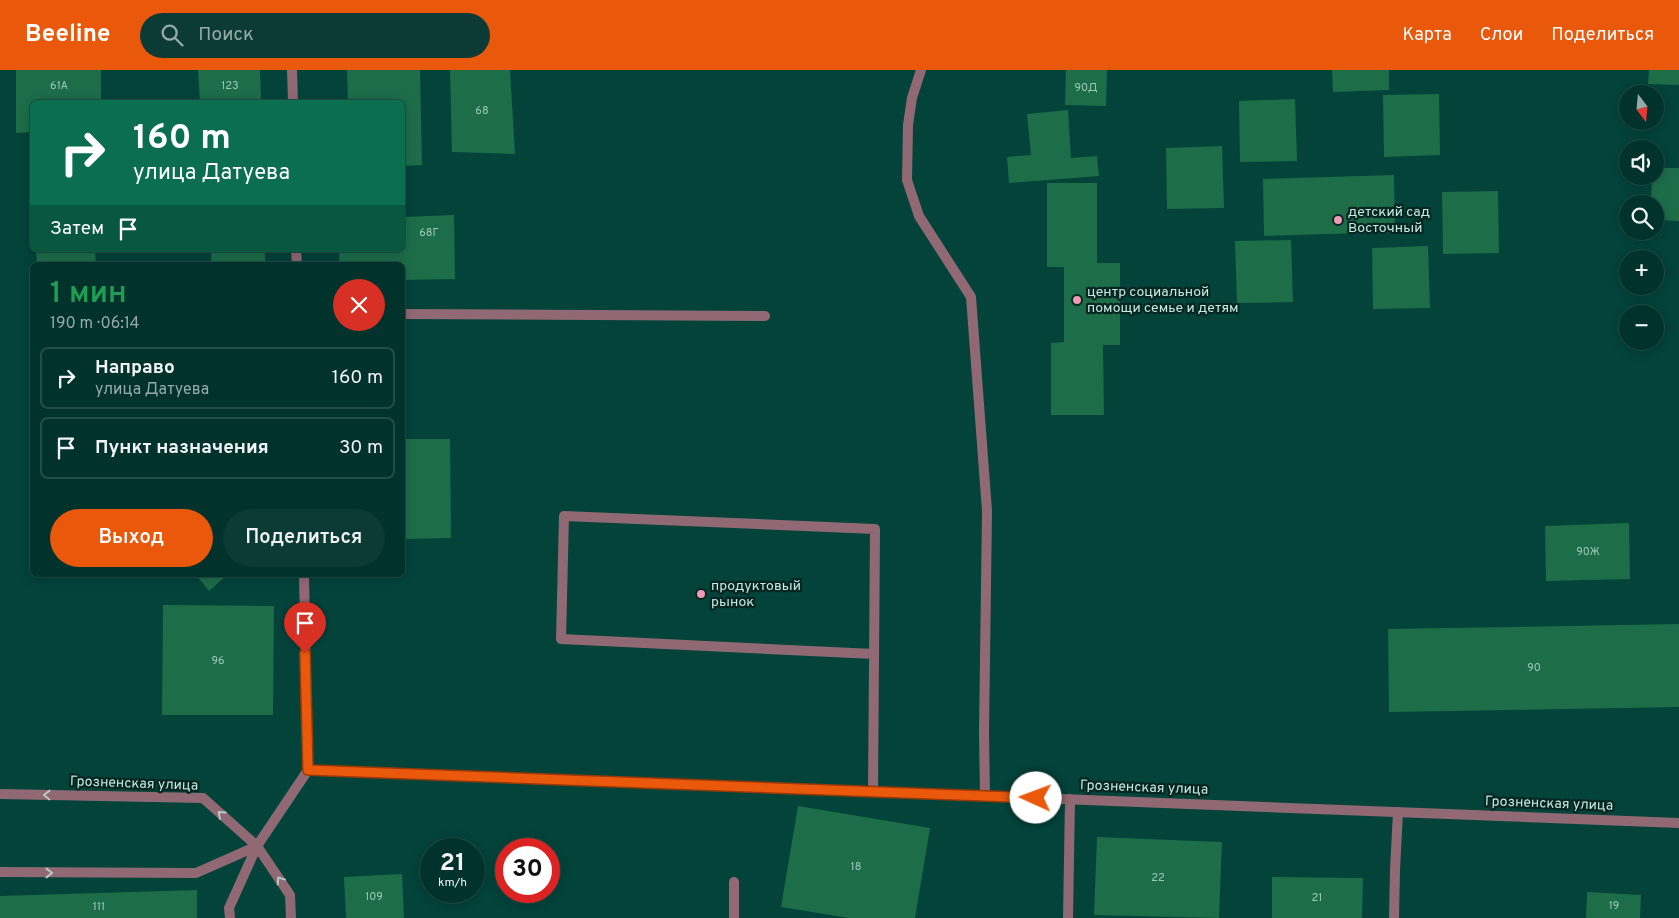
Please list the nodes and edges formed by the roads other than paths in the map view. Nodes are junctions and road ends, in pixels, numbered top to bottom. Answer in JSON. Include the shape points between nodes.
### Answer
{"nodes":[{"id":1,"x":292,"y":70,"type":"edge"},
{"id":2,"x":921,"y":70,"type":"edge"},
{"id":3,"x":293,"y":100,"type":"edge"},
{"id":4,"x":405,"y":314,"type":"edge"},
{"id":5,"x":765,"y":316,"type":"dead end"},
{"id":6,"x":304,"y":577,"type":"edge"},
{"id":7,"x":874,"y":654,"type":"junction"},
{"id":8,"x":308,"y":770,"type":"junction"},
{"id":9,"x":873,"y":792,"type":"junction"},
{"id":10,"x":0,"y":794,"type":"edge"},
{"id":11,"x":985,"y":796,"type":"junction"},
{"id":12,"x":1070,"y":799,"type":"junction"},
{"id":13,"x":1398,"y":812,"type":"junction"},
{"id":14,"x":1679,"y":823,"type":"edge"},
{"id":15,"x":257,"y":846,"type":"junction"},
{"id":16,"x":0,"y":872,"type":"edge"},
{"id":17,"x":734,"y":882,"type":"dead end"},
{"id":18,"x":230,"y":918,"type":"edge"},
{"id":19,"x":291,"y":918,"type":"edge"},
{"id":20,"x":734,"y":918,"type":"edge"},
{"id":21,"x":1068,"y":918,"type":"edge"},
{"id":22,"x":1394,"y":918,"type":"edge"}],
"edges":[{"from":1,"to":3,"type":"street"},
{"from":2,"to":11,"type":"street","via":[[908,125],[907,180],[919,216],[971,297],[987,511]]},
{"from":4,"to":5,"type":"street"},
{"from":6,"to":8,"type":"street"},
{"from":7,"to":7,"type":"street","via":[[875,529],[564,516],[561,639]]},
{"from":7,"to":9,"type":"street"},
{"from":8,"to":9,"type":"street","name":"Грозненская улица"},
{"from":8,"to":15,"type":"street"},
{"from":9,"to":11,"type":"street","name":"Грозненская улица"},
{"from":15,"to":10,"type":"street","name":"Грозненская улица","one_way":true,"via":[[203,798]]},
{"from":11,"to":12,"type":"street","name":"Грозненская улица"},
{"from":12,"to":13,"type":"street","name":"Грозненская улица"},
{"from":12,"to":21,"type":"street"},
{"from":13,"to":14,"type":"street","name":"Грозненская улица"},
{"from":13,"to":22,"type":"street"},
{"from":16,"to":15,"type":"street","one_way":true,"via":[[196,873]]},
{"from":15,"to":18,"type":"street","via":[[229,908]]},
{"from":19,"to":15,"type":"street","name":"Грозненская улица","one_way":true,"via":[[290,895]]},
{"from":17,"to":20,"type":"street"}]}
